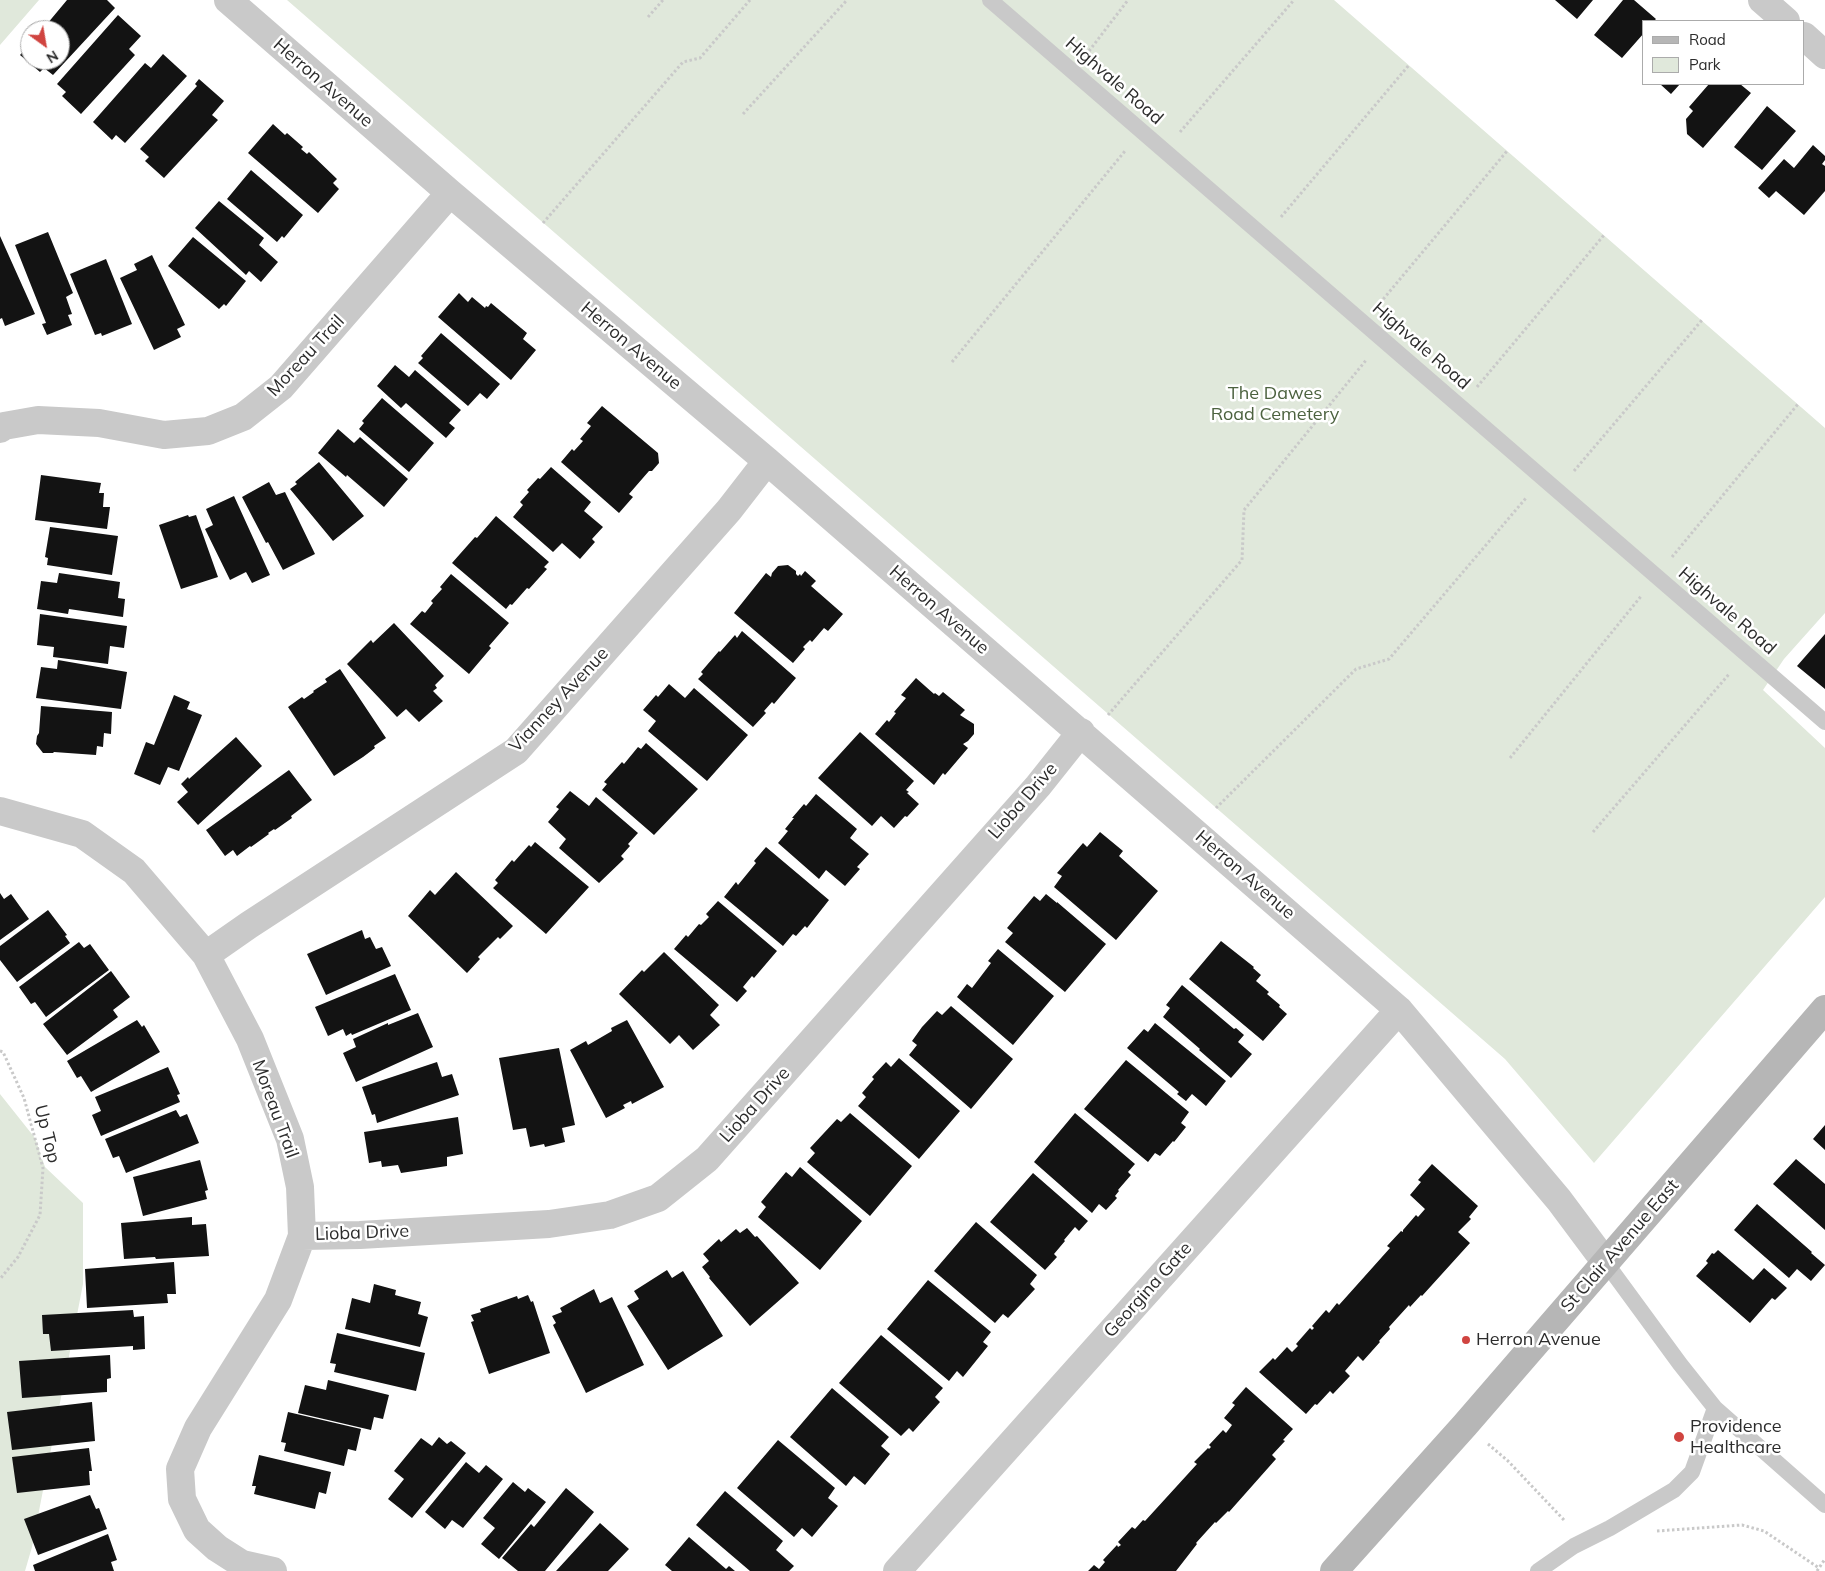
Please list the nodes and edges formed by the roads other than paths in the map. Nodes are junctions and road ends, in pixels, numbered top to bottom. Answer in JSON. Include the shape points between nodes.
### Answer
{"nodes":[{"id":1,"x":228,"y":0,"type":"edge"},
{"id":2,"x":990,"y":0,"type":"edge"},
{"id":3,"x":1762,"y":0,"type":"edge"},
{"id":4,"x":1785,"y":20,"type":"edge"},
{"id":5,"x":1805,"y":37,"type":"edge"},
{"id":6,"x":1825,"y":55,"type":"edge"},
{"id":7,"x":450,"y":193,"type":"junction"},
{"id":8,"x":0,"y":429,"type":"edge"},
{"id":9,"x":767,"y":461,"type":"junction"},
{"id":10,"x":1825,"y":722,"type":"edge"},
{"id":11,"x":1081,"y":732,"type":"junction"},
{"id":12,"x":0,"y":811,"type":"edge"},
{"id":13,"x":206,"y":955,"type":"junction"},
{"id":14,"x":1825,"y":1009,"type":"edge"},
{"id":15,"x":1400,"y":1010,"type":"junction"},
{"id":16,"x":302,"y":1236,"type":"junction"},
{"id":17,"x":1606,"y":1263,"type":"junction"},
{"id":18,"x":1715,"y":1408,"type":"junction"},
{"id":19,"x":1825,"y":1505,"type":"edge"},
{"id":20,"x":273,"y":1571,"type":"edge"},
{"id":21,"x":897,"y":1571,"type":"edge"},
{"id":22,"x":1334,"y":1571,"type":"edge"},
{"id":23,"x":1538,"y":1571,"type":"edge"}],
"edges":[{"from":1,"to":7,"type":"street","name":"Herron Avenue"},
{"from":2,"to":10,"type":"lane","name":"Highvale Road"},
{"from":3,"to":4,"type":"street"},
{"from":5,"to":6,"type":"street"},
{"from":7,"to":8,"type":"street","name":"Moreau Trail","via":[[281,387],[243,417],[208,431],[164,435],[99,423],[38,420]]},
{"from":7,"to":9,"type":"street","name":"Herron Avenue"},
{"from":9,"to":11,"type":"street","name":"Herron Avenue"},
{"from":9,"to":13,"type":"street","name":"Vianney Avenue","via":[[729,510],[516,751]]},
{"from":11,"to":15,"type":"street","name":"Herron Avenue"},
{"from":11,"to":16,"type":"street","name":"Lioba Drive","via":[[1038,786],[707,1159],[658,1198],[610,1215],[549,1224]]},
{"from":12,"to":13,"type":"street","name":"Moreau Trail","via":[[82,834],[134,871]]},
{"from":13,"to":16,"type":"street","name":"Moreau Trail","via":[[250,1039],[290,1139],[300,1187]]},
{"from":14,"to":17,"type":"main road","name":"St Clair Avenue East"},
{"from":15,"to":17,"type":"street","name":"Herron Avenue","via":[[1559,1200]]},
{"from":15,"to":21,"type":"street","name":"Georgina Gate"},
{"from":16,"to":20,"type":"street","name":"Moreau Trail","via":[[278,1300],[198,1428],[180,1469],[182,1499],[197,1530],[242,1564]]},
{"from":17,"to":18,"type":"lane"},
{"from":17,"to":22,"type":"main road","name":"St Clair Avenue East"},
{"from":18,"to":19,"type":"lane"},
{"from":18,"to":23,"type":"lane","via":[[1692,1472],[1674,1490],[1574,1546]]}]}
